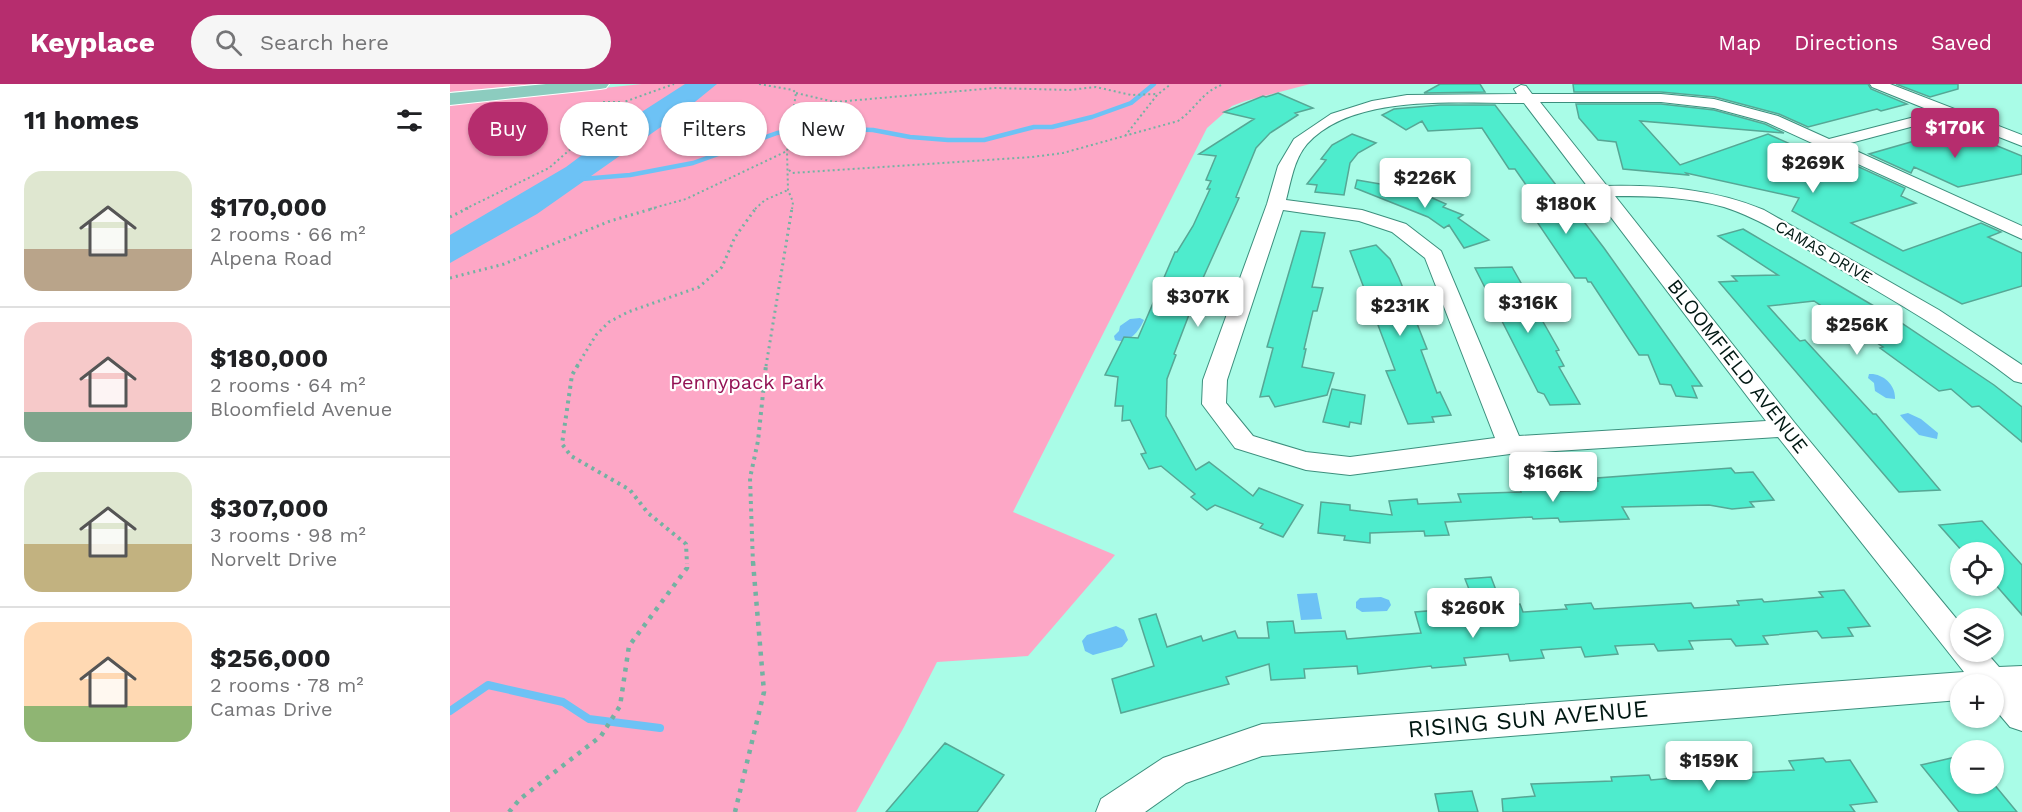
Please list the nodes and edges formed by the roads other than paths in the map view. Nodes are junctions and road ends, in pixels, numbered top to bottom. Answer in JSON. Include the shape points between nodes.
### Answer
{"nodes":[{"id":1,"x":1877,"y":84,"type":"edge"},
{"id":2,"x":1522,"y":91,"type":"edge"},
{"id":3,"x":599,"y":93,"type":"edge"},
{"id":4,"x":450,"y":99,"type":"edge"},
{"id":5,"x":1946,"y":112,"type":"junction"},
{"id":6,"x":2022,"y":141,"type":"edge"},
{"id":7,"x":1829,"y":144,"type":"junction"},
{"id":8,"x":1602,"y":191,"type":"junction"},
{"id":9,"x":1276,"y":204,"type":"junction"},
{"id":10,"x":2022,"y":233,"type":"edge"},
{"id":11,"x":2022,"y":376,"type":"edge"},
{"id":12,"x":1785,"y":428,"type":"junction"},
{"id":13,"x":1510,"y":446,"type":"junction"},
{"id":14,"x":1950,"y":633,"type":"edge"},
{"id":15,"x":1950,"y":686,"type":"edge"},
{"id":16,"x":2004,"y":698,"type":"edge"},
{"id":17,"x":2022,"y":716,"type":"edge"},
{"id":18,"x":1114,"y":812,"type":"edge"}],
"edges":[{"from":1,"to":5,"type":"street"},
{"from":2,"to":7,"type":"street","via":[[1714,104],[1772,119]]},
{"from":2,"to":8,"type":"street","name":"BLOOMFIELD AVENUE"},
{"from":2,"to":9,"type":"street","via":[[1407,100],[1336,117],[1300,142],[1286,166]]},
{"from":3,"to":4,"type":"main road"},
{"from":5,"to":6,"type":"street"},
{"from":5,"to":7,"type":"street"},
{"from":7,"to":10,"type":"street"},
{"from":8,"to":11,"type":"street","name":"CAMAS DRIVE","via":[[1670,192],[1731,204],[1770,221],[1884,286]]},
{"from":8,"to":12,"type":"street","name":"BLOOMFIELD AVENUE"},
{"from":9,"to":13,"type":"street","via":[[1362,216],[1399,228],[1434,255]]},
{"from":9,"to":13,"type":"street","via":[[1215,380],[1214,404],[1244,442],[1306,461],[1350,466]]},
{"from":12,"to":13,"type":"street"},
{"from":12,"to":14,"type":"street","name":"BLOOMFIELD AVENUE"},
{"from":15,"to":18,"type":"street","name":"RISING SUN AVENUE","via":[[1262,740],[1175,770]]},
{"from":16,"to":17,"type":"street"}]}
